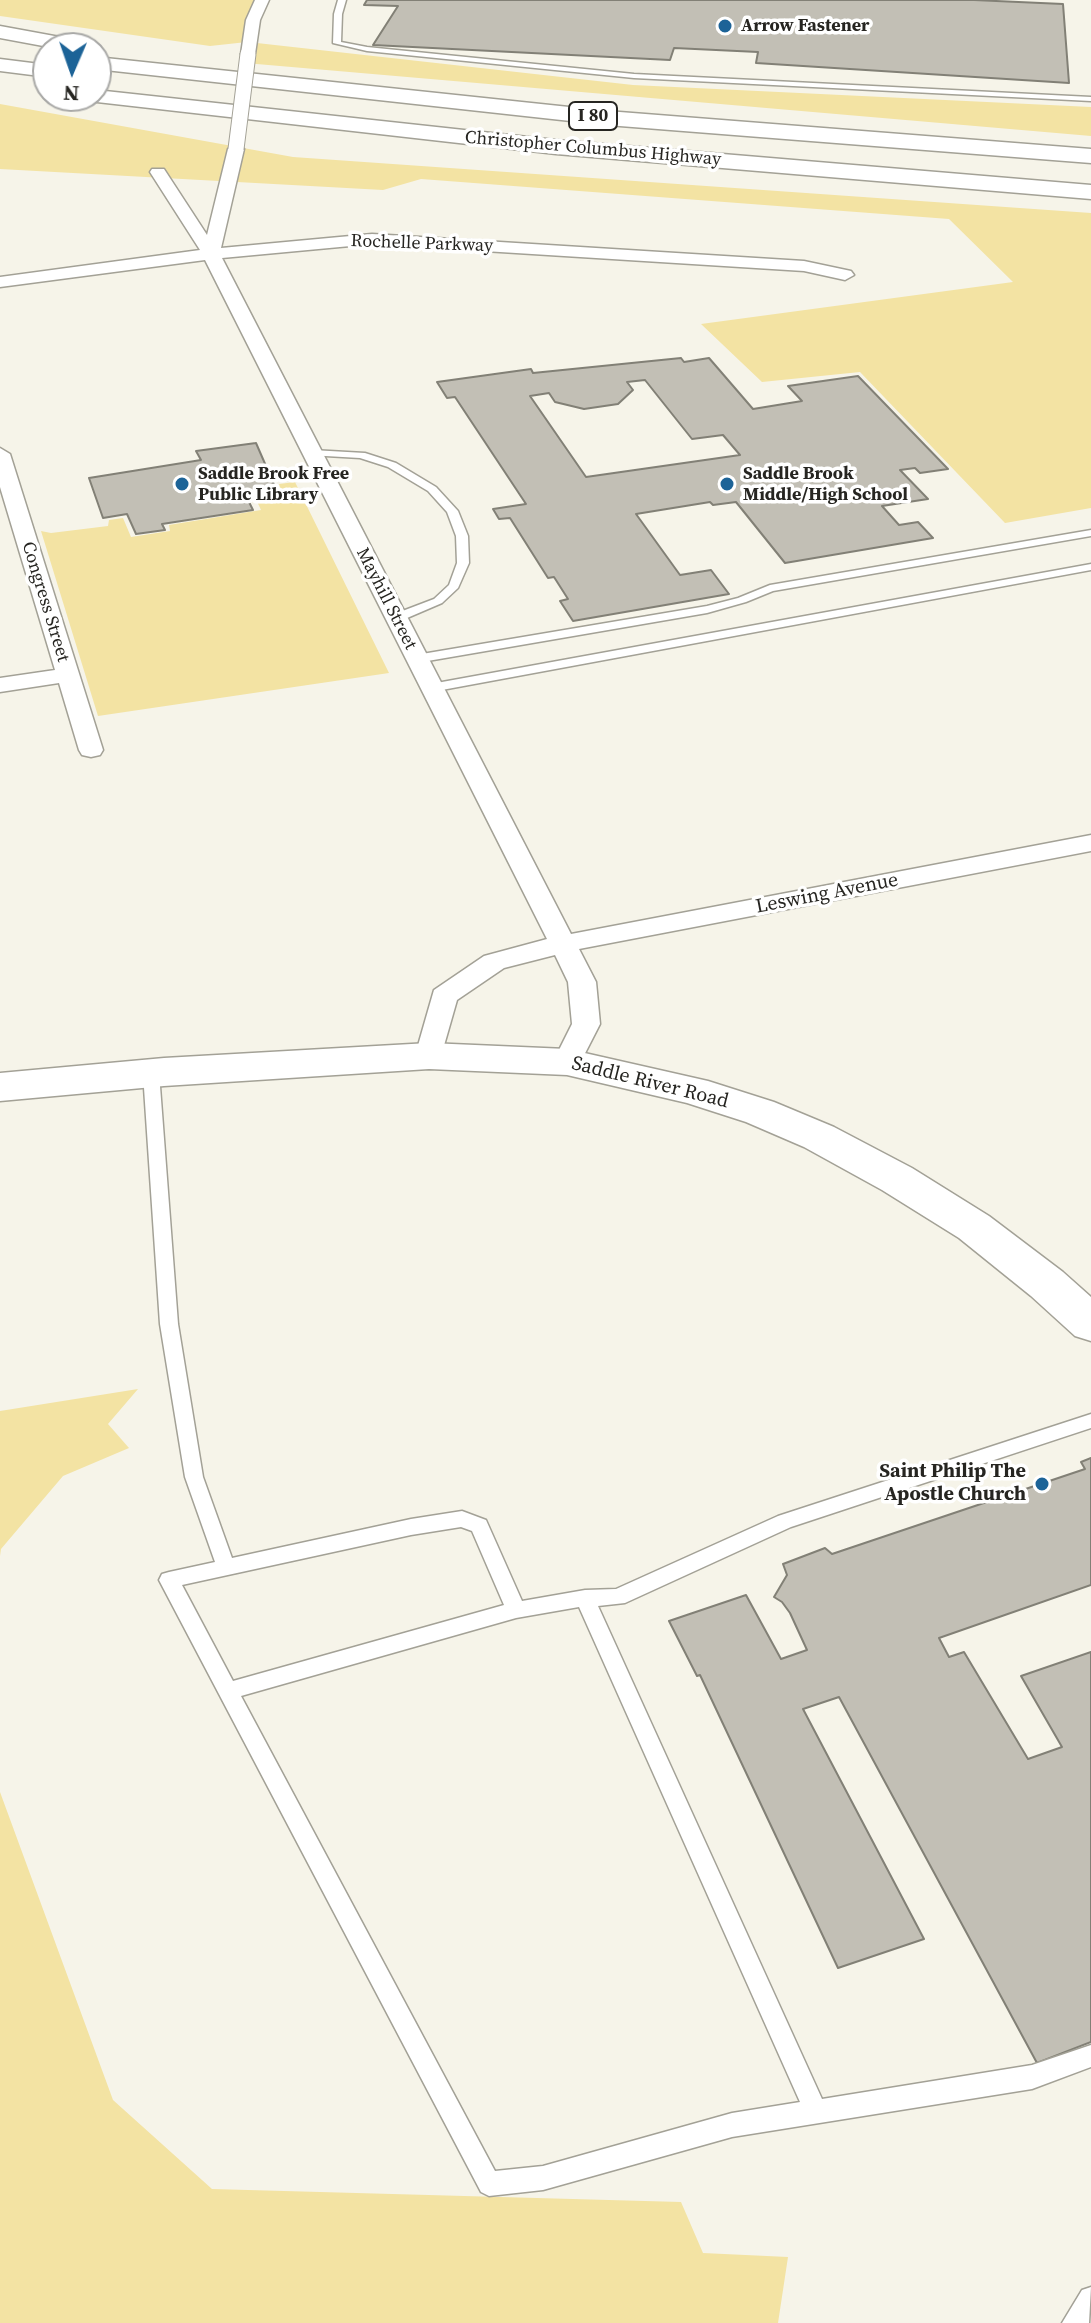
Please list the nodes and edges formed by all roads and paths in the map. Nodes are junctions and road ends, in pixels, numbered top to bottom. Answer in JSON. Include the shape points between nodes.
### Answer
{"nodes":[{"id":1,"x":262,"y":0,"type":"edge"},
{"id":2,"x":342,"y":0,"type":"edge"},
{"id":3,"x":0,"y":32,"type":"edge"},
{"id":4,"x":32,"y":38,"type":"edge"},
{"id":5,"x":0,"y":39,"type":"edge"},
{"id":6,"x":32,"y":43,"type":"edge"},
{"id":7,"x":0,"y":50,"type":"edge"},
{"id":8,"x":32,"y":54,"type":"edge"},
{"id":9,"x":112,"y":55,"type":"edge"},
{"id":10,"x":112,"y":56,"type":"edge"},
{"id":11,"x":0,"y":65,"type":"edge"},
{"id":12,"x":32,"y":69,"type":"edge"},
{"id":13,"x":112,"y":79,"type":"edge"},
{"id":14,"x":0,"y":83,"type":"edge"},
{"id":15,"x":32,"y":87,"type":"edge"},
{"id":16,"x":112,"y":98,"type":"edge"},
{"id":17,"x":1091,"y":99,"type":"edge"},
{"id":18,"x":1091,"y":143,"type":"edge"},
{"id":19,"x":1091,"y":156,"type":"edge"},
{"id":20,"x":1091,"y":169,"type":"edge"},
{"id":21,"x":158,"y":172,"type":"dead end"},
{"id":22,"x":1091,"y":192,"type":"edge"},
{"id":23,"x":211,"y":254,"type":"junction"},
{"id":24,"x":845,"y":275,"type":"dead end"},
{"id":25,"x":0,"y":282,"type":"edge"},
{"id":26,"x":312,"y":453,"type":"junction"},
{"id":27,"x":0,"y":454,"type":"edge"},
{"id":28,"x":1091,"y":533,"type":"edge"},
{"id":29,"x":1091,"y":567,"type":"edge"},
{"id":30,"x":396,"y":618,"type":"junction"},
{"id":31,"x":416,"y":659,"type":"junction"},
{"id":32,"x":67,"y":675,"type":"junction"},
{"id":33,"x":0,"y":685,"type":"edge"},
{"id":34,"x":431,"y":688,"type":"junction"},
{"id":35,"x":91,"y":750,"type":"dead end"},
{"id":36,"x":1091,"y":843,"type":"edge"},
{"id":37,"x":562,"y":944,"type":"junction"},
{"id":38,"x":429,"y":1056,"type":"junction"},
{"id":39,"x":567,"y":1062,"type":"junction"},
{"id":40,"x":151,"y":1073,"type":"junction"},
{"id":41,"x":0,"y":1087,"type":"edge"},
{"id":42,"x":1091,"y":1324,"type":"edge"},
{"id":43,"x":1091,"y":1421,"type":"edge"},
{"id":44,"x":226,"y":1567,"type":"junction"},
{"id":45,"x":585,"y":1598,"type":"junction"},
{"id":46,"x":516,"y":1610,"type":"junction"},
{"id":47,"x":228,"y":1691,"type":"junction"},
{"id":48,"x":1091,"y":2056,"type":"edge"},
{"id":49,"x":816,"y":2111,"type":"junction"},
{"id":50,"x":1091,"y":2299,"type":"edge"},
{"id":51,"x":1074,"y":2323,"type":"edge"}],
"edges":[{"from":1,"to":23,"type":"street","bridge":true,"via":[[253,20],[236,149]]},
{"from":2,"to":17,"type":"lane","via":[[337,43],[367,49],[634,76]]},
{"from":3,"to":4,"type":"highway"},
{"from":5,"to":6,"type":"highway"},
{"from":7,"to":8,"type":"highway"},
{"from":9,"to":18,"type":"highway","via":[[596,106]]},
{"from":10,"to":19,"type":"highway","name":"Christopher Columbus Highway","number":"I 80","via":[[539,111]]},
{"from":11,"to":12,"type":"highway"},
{"from":13,"to":20,"type":"highway","name":"Christopher Columbus Highway","number":"I 80","via":[[603,132]]},
{"from":14,"to":15,"type":"highway"},
{"from":16,"to":22,"type":"highway","name":"Christopher Columbus Highway","number":"I 80","via":[[541,145]]},
{"from":21,"to":23,"type":"street","name":"Mayhill Street"},
{"from":23,"to":24,"type":"street","name":"Rochelle Parkway","via":[[381,239],[804,266]]},
{"from":23,"to":25,"type":"street","name":"Rochelle Parkway"},
{"from":23,"to":26,"type":"street","name":"Mayhill Street"},
{"from":26,"to":30,"type":"street","name":"Mayhill Street"},
{"from":26,"to":30,"type":"lane","via":[[361,455],[392,465],[432,489],[452,511],[462,536],[463,563],[454,586],[438,601]]},
{"from":27,"to":32,"type":"street","name":"Congress Street"},
{"from":28,"to":31,"type":"lane","via":[[770,588],[707,609]]},
{"from":29,"to":34,"type":"lane"},
{"from":30,"to":31,"type":"street","name":"Mayhill Street"},
{"from":31,"to":34,"type":"street","name":"Mayhill Street"},
{"from":32,"to":33,"type":"street"},
{"from":32,"to":35,"type":"street","name":"Congress Street"},
{"from":34,"to":37,"type":"street","name":"Mayhill Street"},
{"from":36,"to":37,"type":"street","name":"Leswing Avenue"},
{"from":37,"to":38,"type":"street","via":[[494,962],[444,996]]},
{"from":37,"to":39,"type":"street","name":"Mayhill Street","via":[[582,982],[586,1024]]},
{"from":38,"to":39,"type":"street","name":"Saddle River Road"},
{"from":38,"to":40,"type":"street","name":"Saddle River Road"},
{"from":39,"to":42,"type":"street","name":"Saddle River Road","via":[[694,1091],[819,1137],[974,1227]]},
{"from":40,"to":41,"type":"street","name":"Saddle River Road"},
{"from":40,"to":44,"type":"lane","via":[[169,1324],[194,1477]]},
{"from":43,"to":45,"type":"lane","via":[[785,1521],[618,1597]]},
{"from":44,"to":46,"type":"lane","via":[[462,1519],[479,1526]]},
{"from":44,"to":47,"type":"lane","via":[[169,1580]]},
{"from":45,"to":46,"type":"lane"},
{"from":45,"to":49,"type":"lane"},
{"from":46,"to":47,"type":"lane"},
{"from":47,"to":49,"type":"lane","via":[[489,2184],[543,2178],[732,2125]]},
{"from":48,"to":49,"type":"lane","via":[[1032,2077]]},
{"from":50,"to":51,"type":"lane"}]}
